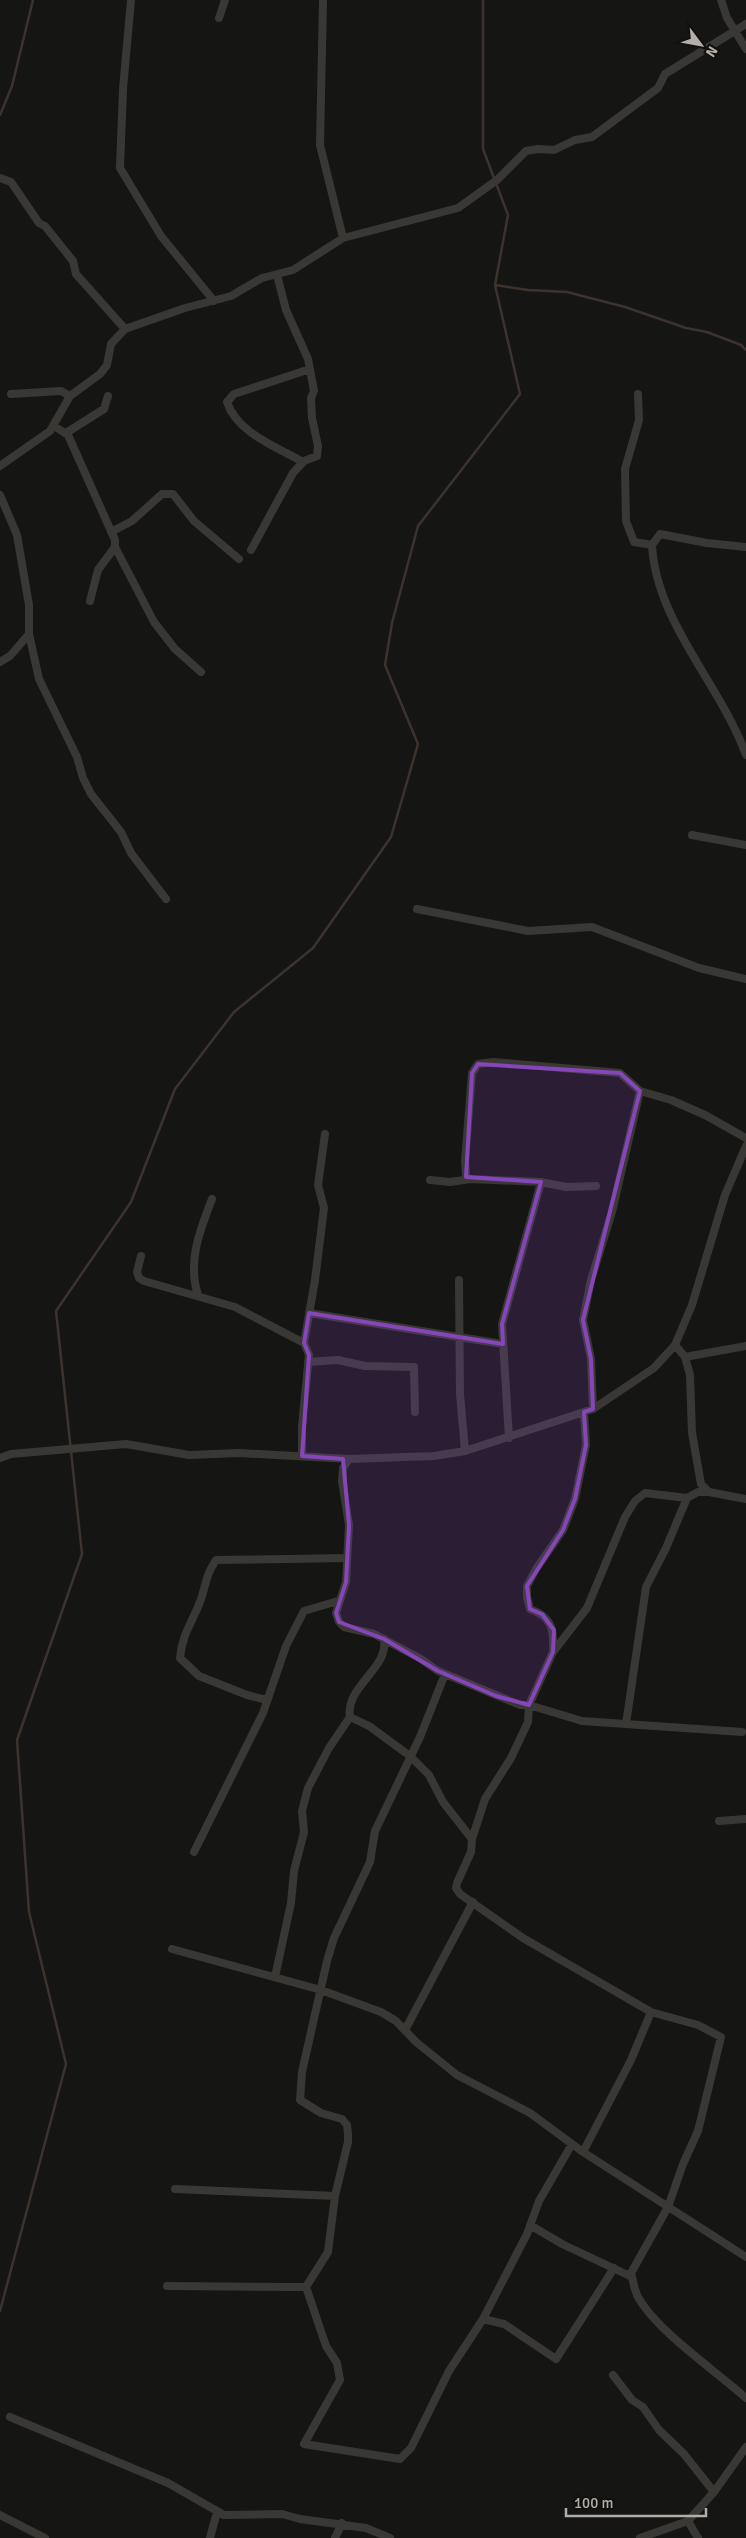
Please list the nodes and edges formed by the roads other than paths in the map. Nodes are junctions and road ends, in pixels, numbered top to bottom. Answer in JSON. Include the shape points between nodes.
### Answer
{"nodes":[{"id":1,"x":131,"y":0,"type":"edge"},
{"id":2,"x":224,"y":0,"type":"edge"},
{"id":3,"x":323,"y":0,"type":"edge"},
{"id":4,"x":722,"y":0,"type":"edge"},
{"id":5,"x":219,"y":18,"type":"dead end"},
{"id":6,"x":746,"y":24,"type":"edge"},
{"id":7,"x":733,"y":30,"type":"junction"},
{"id":8,"x":746,"y":49,"type":"edge"},
{"id":9,"x":0,"y":178,"type":"edge"},
{"id":10,"x":343,"y":238,"type":"junction"},
{"id":11,"x":277,"y":274,"type":"junction"},
{"id":12,"x":214,"y":300,"type":"junction"},
{"id":13,"x":126,"y":329,"type":"junction"},
{"id":14,"x":310,"y":369,"type":"junction"},
{"id":15,"x":11,"y":394,"type":"dead end"},
{"id":16,"x":638,"y":394,"type":"dead end"},
{"id":17,"x":70,"y":396,"type":"junction"},
{"id":18,"x":108,"y":396,"type":"dead end"},
{"id":19,"x":54,"y":426,"type":"junction"},
{"id":20,"x":66,"y":433,"type":"junction"},
{"id":21,"x":303,"y":462,"type":"junction"},
{"id":22,"x":0,"y":466,"type":"edge"},
{"id":23,"x":0,"y":495,"type":"edge"},
{"id":24,"x":111,"y":532,"type":"junction"},
{"id":25,"x":652,"y":546,"type":"junction"},
{"id":26,"x":746,"y":546,"type":"edge"},
{"id":27,"x":115,"y":548,"type":"junction"},
{"id":28,"x":251,"y":550,"type":"dead end"},
{"id":29,"x":238,"y":559,"type":"dead end"},
{"id":30,"x":90,"y":601,"type":"dead end"},
{"id":31,"x":28,"y":634,"type":"junction"},
{"id":32,"x":0,"y":662,"type":"edge"},
{"id":33,"x":201,"y":672,"type":"dead end"},
{"id":34,"x":746,"y":755,"type":"edge"},
{"id":35,"x":692,"y":835,"type":"dead end"},
{"id":36,"x":746,"y":845,"type":"edge"},
{"id":37,"x":166,"y":899,"type":"dead end"},
{"id":38,"x":417,"y":909,"type":"dead end"},
{"id":39,"x":746,"y":979,"type":"edge"},
{"id":40,"x":640,"y":1091,"type":"junction"},
{"id":41,"x":325,"y":1134,"type":"dead end"},
{"id":42,"x":746,"y":1138,"type":"edge"},
{"id":43,"x":746,"y":1146,"type":"edge"},
{"id":44,"x":470,"y":1179,"type":"junction"},
{"id":45,"x":430,"y":1180,"type":"dead end"},
{"id":46,"x":542,"y":1182,"type":"junction"},
{"id":47,"x":596,"y":1186,"type":"dead end"},
{"id":48,"x":212,"y":1199,"type":"dead end"},
{"id":49,"x":141,"y":1256,"type":"dead end"},
{"id":50,"x":459,"y":1280,"type":"dead end"},
{"id":51,"x":198,"y":1295,"type":"junction"},
{"id":52,"x":309,"y":1313,"type":"junction"},
{"id":53,"x":460,"y":1338,"type":"junction"},
{"id":54,"x":304,"y":1343,"type":"junction"},
{"id":55,"x":503,"y":1344,"type":"junction"},
{"id":56,"x":675,"y":1346,"type":"junction"},
{"id":57,"x":746,"y":1346,"type":"edge"},
{"id":58,"x":686,"y":1357,"type":"junction"},
{"id":59,"x":308,"y":1362,"type":"junction"},
{"id":60,"x":593,"y":1409,"type":"junction"},
{"id":61,"x":415,"y":1412,"type":"dead end"},
{"id":62,"x":584,"y":1412,"type":"junction"},
{"id":63,"x":509,"y":1438,"type":"junction"},
{"id":64,"x":465,"y":1451,"type":"junction"},
{"id":65,"x":302,"y":1456,"type":"junction"},
{"id":66,"x":0,"y":1458,"type":"edge"},
{"id":67,"x":349,"y":1459,"type":"junction"},
{"id":68,"x":709,"y":1492,"type":"junction"},
{"id":69,"x":687,"y":1498,"type":"junction"},
{"id":70,"x":746,"y":1499,"type":"edge"},
{"id":71,"x":347,"y":1558,"type":"junction"},
{"id":72,"x":338,"y":1601,"type":"junction"},
{"id":73,"x":384,"y":1639,"type":"junction"},
{"id":74,"x":553,"y":1652,"type":"junction"},
{"id":75,"x":445,"y":1674,"type":"junction"},
{"id":76,"x":268,"y":1700,"type":"junction"},
{"id":77,"x":529,"y":1705,"type":"junction"},
{"id":78,"x":350,"y":1717,"type":"junction"},
{"id":79,"x":626,"y":1724,"type":"junction"},
{"id":80,"x":742,"y":1732,"type":"dead end"},
{"id":81,"x":410,"y":1756,"type":"junction"},
{"id":82,"x":746,"y":1819,"type":"edge"},
{"id":83,"x":719,"y":1821,"type":"dead end"},
{"id":84,"x":472,"y":1839,"type":"junction"},
{"id":85,"x":194,"y":1852,"type":"dead end"},
{"id":86,"x":473,"y":1902,"type":"junction"},
{"id":87,"x":172,"y":1949,"type":"dead end"},
{"id":88,"x":275,"y":1977,"type":"junction"},
{"id":89,"x":321,"y":1990,"type":"junction"},
{"id":90,"x":651,"y":2012,"type":"junction"},
{"id":91,"x":405,"y":2030,"type":"junction"},
{"id":92,"x":572,"y":2144,"type":"junction"},
{"id":93,"x":583,"y":2152,"type":"junction"},
{"id":94,"x":175,"y":2189,"type":"dead end"},
{"id":95,"x":335,"y":2196,"type":"junction"},
{"id":96,"x":668,"y":2207,"type":"junction"},
{"id":97,"x":530,"y":2225,"type":"junction"},
{"id":98,"x":746,"y":2257,"type":"edge"},
{"id":99,"x":614,"y":2268,"type":"junction"},
{"id":100,"x":632,"y":2277,"type":"junction"},
{"id":101,"x":167,"y":2286,"type":"dead end"},
{"id":102,"x":306,"y":2287,"type":"junction"},
{"id":103,"x":483,"y":2319,"type":"junction"},
{"id":104,"x":613,"y":2375,"type":"dead end"},
{"id":105,"x":746,"y":2398,"type":"edge"},
{"id":106,"x":10,"y":2417,"type":"dead end"},
{"id":107,"x":746,"y":2447,"type":"edge"},
{"id":108,"x":714,"y":2492,"type":"junction"},
{"id":109,"x":217,"y":2512,"type":"junction"},
{"id":110,"x":0,"y":2515,"type":"edge"},
{"id":111,"x":688,"y":2521,"type":"junction"},
{"id":112,"x":342,"y":2524,"type":"junction"},
{"id":113,"x":45,"y":2538,"type":"edge"},
{"id":114,"x":210,"y":2538,"type":"edge"},
{"id":115,"x":336,"y":2538,"type":"edge"},
{"id":116,"x":390,"y":2538,"type":"edge"},
{"id":117,"x":640,"y":2538,"type":"edge"},
{"id":118,"x":698,"y":2538,"type":"edge"}],
"edges":[{"from":1,"to":12,"type":"street","via":[[122,89],[120,168],[161,236]]},
{"from":2,"to":5,"type":"street"},
{"from":3,"to":10,"type":"street","via":[[320,145]]},
{"from":4,"to":7,"type":"street"},
{"from":6,"to":7,"type":"street"},
{"from":7,"to":8,"type":"street"},
{"from":7,"to":10,"type":"street","via":[[665,74],[658,88],[592,137],[575,140],[554,150],[526,151],[497,180],[458,208]]},
{"from":9,"to":13,"type":"street","via":[[11,182],[39,222],[73,261],[76,274]]},
{"from":10,"to":11,"type":"street","via":[[293,270]]},
{"from":11,"to":12,"type":"street","via":[[262,278],[231,296]]},
{"from":11,"to":14,"type":"street","via":[[286,310]]},
{"from":12,"to":13,"type":"street"},
{"from":13,"to":17,"type":"street","via":[[111,344],[107,365],[100,374]]},
{"from":14,"to":21,"type":"street","via":[[314,391],[312,418],[318,446],[317,456]]},
{"from":14,"to":21,"type":"street","via":[[234,394],[227,402],[229,410],[243,425]]},
{"from":15,"to":17,"type":"street","via":[[61,391]]},
{"from":16,"to":25,"type":"street","via":[[639,420],[625,469],[626,521],[634,542]]},
{"from":17,"to":19,"type":"street"},
{"from":18,"to":20,"type":"street","via":[[104,409]]},
{"from":19,"to":20,"type":"street"},
{"from":19,"to":22,"type":"street"},
{"from":20,"to":24,"type":"street"},
{"from":21,"to":28,"type":"street","via":[[293,473]]},
{"from":23,"to":31,"type":"street","via":[[17,535],[29,605]]},
{"from":24,"to":27,"type":"street"},
{"from":24,"to":29,"type":"street","via":[[132,520],[162,494],[174,494],[194,521]]},
{"from":25,"to":26,"type":"street","via":[[660,534]]},
{"from":25,"to":34,"type":"street","via":[[658,584],[695,659],[736,728]]},
{"from":27,"to":30,"type":"street","via":[[98,570]]},
{"from":27,"to":33,"type":"street","via":[[154,622],[175,649]]},
{"from":31,"to":32,"type":"street","via":[[10,656]]},
{"from":31,"to":37,"type":"street","via":[[39,679],[91,794]]},
{"from":35,"to":36,"type":"street"},
{"from":38,"to":39,"type":"street","via":[[528,931],[592,927],[699,968]]},
{"from":40,"to":42,"type":"street","via":[[705,1115]]},
{"from":40,"to":44,"type":"street","via":[[620,1073],[494,1062],[478,1064],[472,1073],[464,1161],[466,1177]]},
{"from":40,"to":60,"type":"street","via":[[583,1320],[591,1359]]},
{"from":41,"to":52,"type":"street","via":[[318,1185],[324,1208]]},
{"from":43,"to":56,"type":"street","via":[[725,1194],[692,1306]]},
{"from":44,"to":45,"type":"street"},
{"from":44,"to":46,"type":"street"},
{"from":46,"to":47,"type":"street","via":[[566,1187]]},
{"from":46,"to":55,"type":"street","via":[[502,1324]]},
{"from":48,"to":51,"type":"street","via":[[199,1231],[193,1272]]},
{"from":49,"to":51,"type":"street","via":[[139,1278]]},
{"from":50,"to":53,"type":"street"},
{"from":51,"to":54,"type":"street","via":[[235,1307]]},
{"from":52,"to":53,"type":"street"},
{"from":52,"to":54,"type":"street"},
{"from":53,"to":55,"type":"street"},
{"from":53,"to":64,"type":"street"},
{"from":54,"to":59,"type":"street"},
{"from":55,"to":63,"type":"street"},
{"from":56,"to":58,"type":"street"},
{"from":56,"to":60,"type":"street","via":[[654,1368]]},
{"from":57,"to":58,"type":"street"},
{"from":58,"to":68,"type":"street","via":[[690,1375],[692,1433],[701,1484]]},
{"from":59,"to":61,"type":"street","via":[[338,1360],[365,1366],[414,1367]]},
{"from":59,"to":65,"type":"street"},
{"from":60,"to":62,"type":"street"},
{"from":62,"to":63,"type":"street"},
{"from":62,"to":74,"type":"street","via":[[586,1445],[575,1499],[563,1530],[528,1586],[530,1609],[542,1614],[554,1630]]},
{"from":63,"to":64,"type":"street"},
{"from":64,"to":67,"type":"street"},
{"from":65,"to":66,"type":"street","via":[[189,1455],[126,1444],[12,1454]]},
{"from":65,"to":67,"type":"street"},
{"from":67,"to":71,"type":"street","via":[[343,1468],[342,1481],[349,1525]]},
{"from":68,"to":69,"type":"street","via":[[698,1492]]},
{"from":68,"to":70,"type":"street"},
{"from":69,"to":74,"type":"street","via":[[646,1493],[635,1501],[586,1608]]},
{"from":69,"to":79,"type":"street","via":[[646,1587]]},
{"from":71,"to":72,"type":"street","via":[[346,1582]]},
{"from":71,"to":76,"type":"street","via":[[216,1560],[206,1576],[202,1596],[181,1640],[180,1658],[198,1676]]},
{"from":72,"to":73,"type":"street","via":[[336,1613],[344,1627]]},
{"from":72,"to":76,"type":"street","via":[[304,1611],[286,1646]]},
{"from":73,"to":75,"type":"street"},
{"from":73,"to":78,"type":"street","via":[[384,1652],[356,1692]]},
{"from":74,"to":77,"type":"street"},
{"from":75,"to":77,"type":"street","via":[[520,1705]]},
{"from":75,"to":81,"type":"street"},
{"from":76,"to":85,"type":"street"},
{"from":77,"to":79,"type":"street","via":[[582,1721]]},
{"from":77,"to":84,"type":"street","via":[[528,1722],[511,1758],[485,1799]]},
{"from":78,"to":81,"type":"street","via":[[369,1726]]},
{"from":78,"to":88,"type":"street","via":[[328,1748],[308,1788],[302,1811],[304,1832]]},
{"from":79,"to":80,"type":"street"},
{"from":81,"to":84,"type":"street","via":[[429,1776],[442,1802]]},
{"from":81,"to":89,"type":"street","via":[[375,1831],[370,1862],[334,1938]]},
{"from":82,"to":83,"type":"street"},
{"from":84,"to":86,"type":"street","via":[[472,1852],[456,1888]]},
{"from":86,"to":90,"type":"street","via":[[523,1938]]},
{"from":86,"to":91,"type":"street"},
{"from":87,"to":88,"type":"street"},
{"from":88,"to":89,"type":"street"},
{"from":89,"to":91,"type":"street","via":[[381,2012]]},
{"from":89,"to":95,"type":"street","via":[[299,2097],[302,2102],[321,2113],[342,2119],[347,2125],[348,2142]]},
{"from":90,"to":93,"type":"street","via":[[631,2060]]},
{"from":90,"to":96,"type":"street","via":[[698,2025],[718,2034],[721,2040],[698,2131]]},
{"from":91,"to":92,"type":"street","via":[[462,2079],[530,2113]]},
{"from":92,"to":93,"type":"street"},
{"from":92,"to":97,"type":"street","via":[[538,2201]]},
{"from":93,"to":96,"type":"street"},
{"from":94,"to":95,"type":"street"},
{"from":95,"to":102,"type":"street","via":[[328,2252]]},
{"from":96,"to":98,"type":"street"},
{"from":96,"to":100,"type":"street","via":[[631,2273]]},
{"from":97,"to":99,"type":"street"},
{"from":97,"to":103,"type":"street"},
{"from":99,"to":100,"type":"street"},
{"from":99,"to":103,"type":"street","via":[[556,2359],[504,2324]]},
{"from":100,"to":105,"type":"street","via":[[637,2294],[648,2311],[678,2341]]},
{"from":101,"to":102,"type":"street"},
{"from":102,"to":103,"type":"street","via":[[326,2346],[337,2363],[340,2380],[304,2444],[312,2447],[400,2459],[411,2448],[449,2371]]},
{"from":104,"to":108,"type":"street"},
{"from":106,"to":109,"type":"street","via":[[168,2483]]},
{"from":107,"to":108,"type":"street"},
{"from":108,"to":111,"type":"street"},
{"from":109,"to":112,"type":"street","via":[[233,2516],[282,2514]]},
{"from":109,"to":114,"type":"street"},
{"from":110,"to":113,"type":"street"},
{"from":111,"to":117,"type":"street"},
{"from":111,"to":118,"type":"street"},
{"from":112,"to":115,"type":"street"},
{"from":112,"to":116,"type":"street","via":[[366,2528]]}]}
